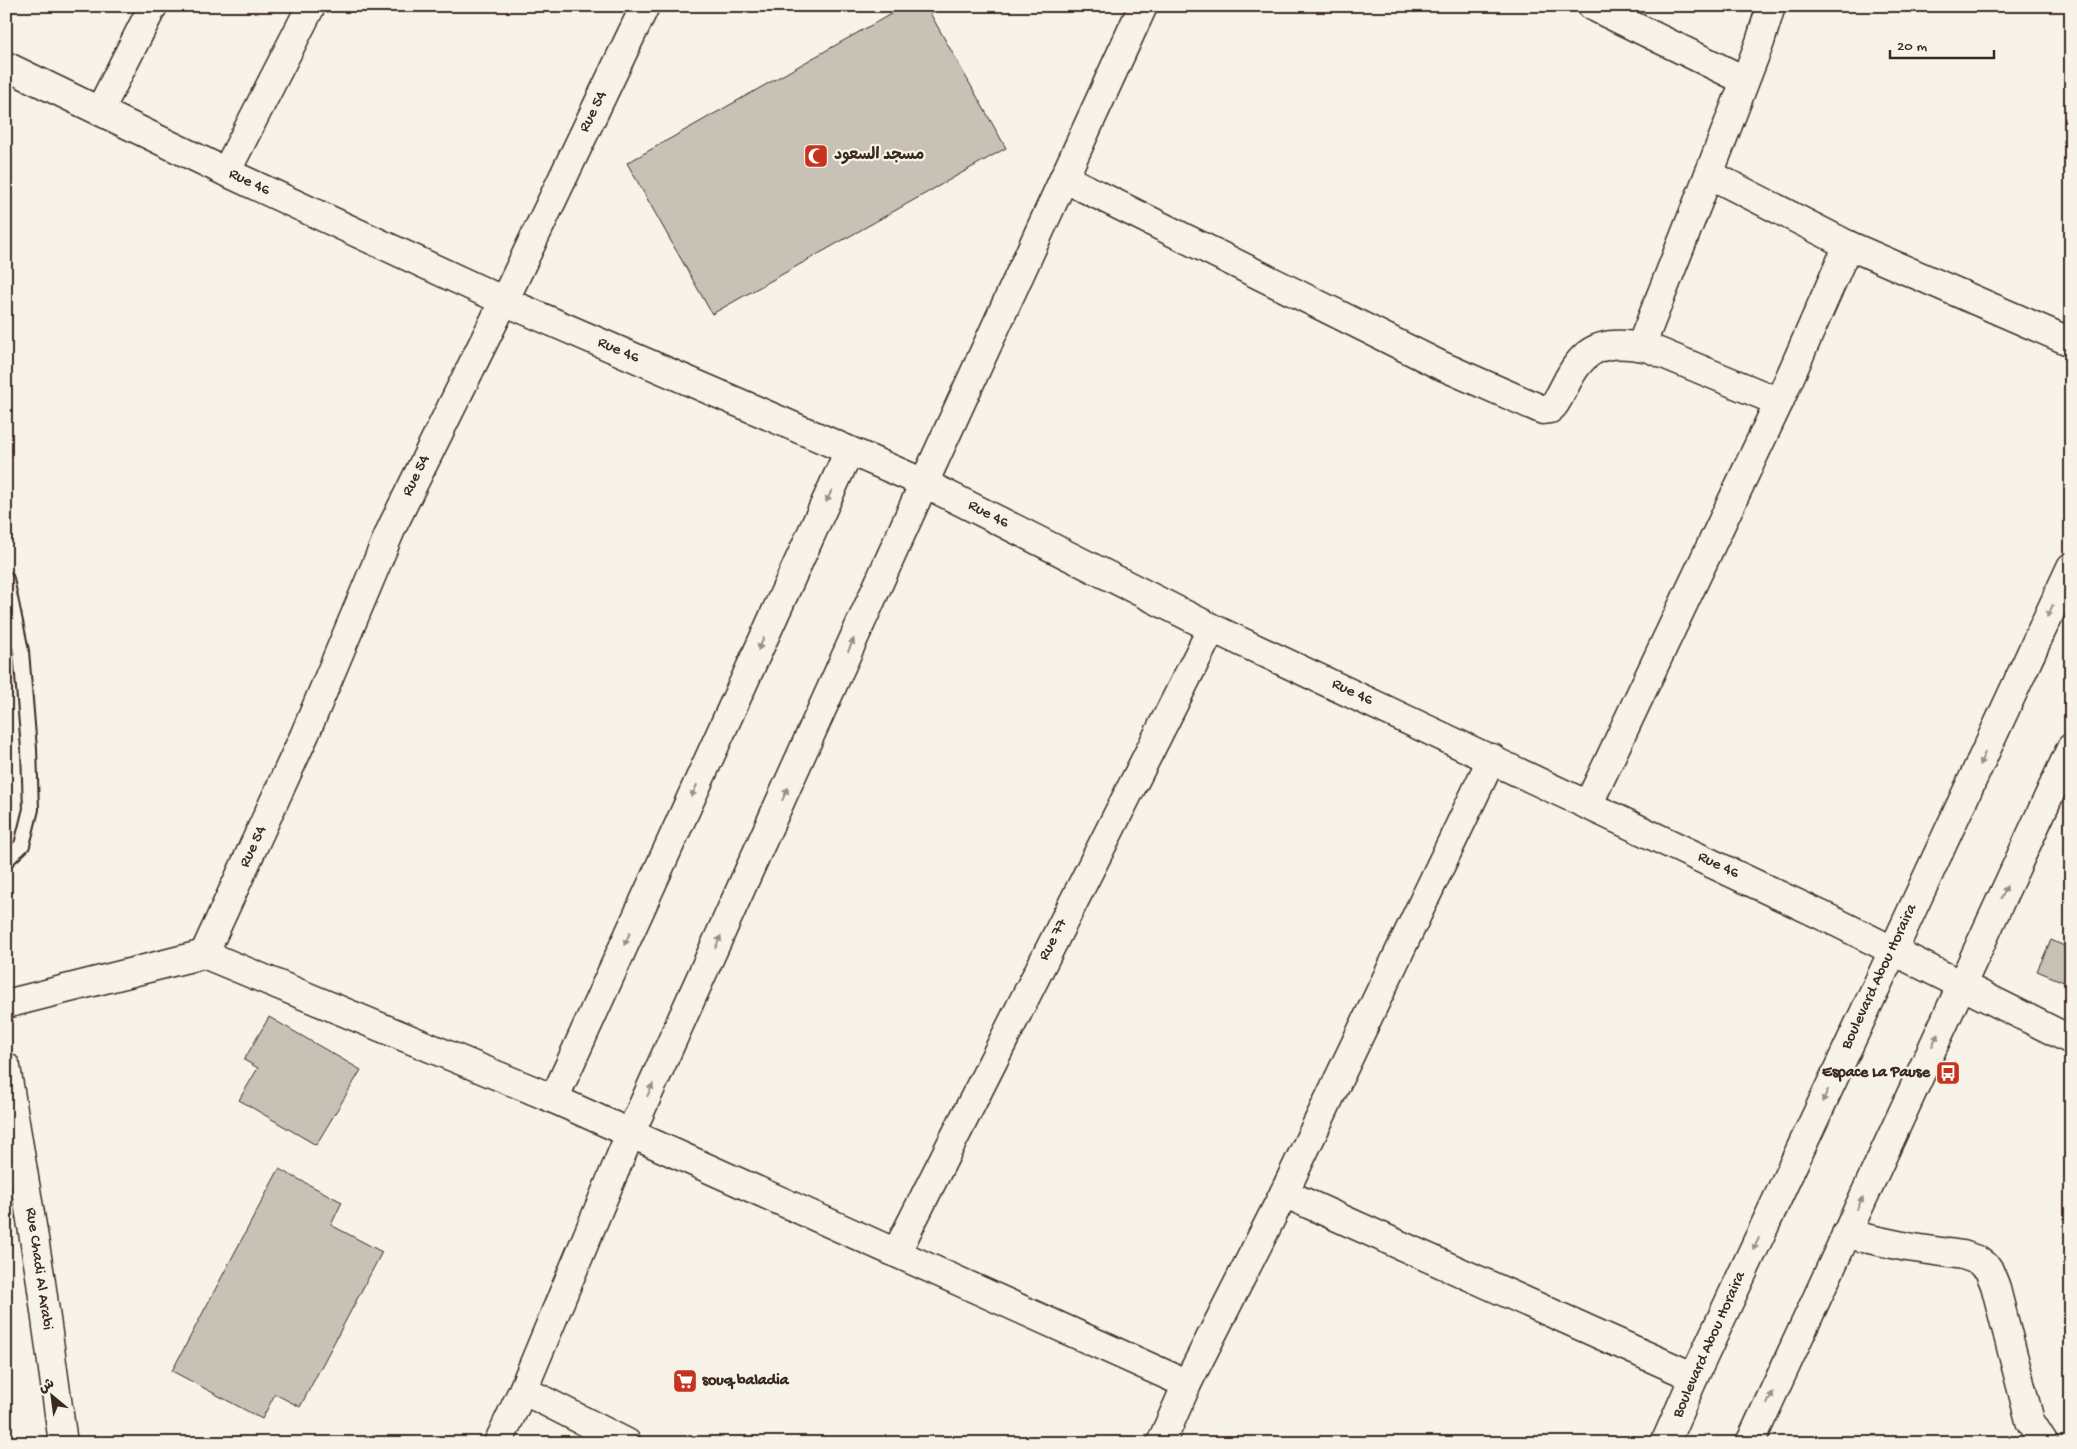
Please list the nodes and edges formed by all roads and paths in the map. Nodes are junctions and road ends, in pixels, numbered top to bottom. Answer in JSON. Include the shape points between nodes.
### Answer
{"nodes":[{"id":1,"x":152,"y":6,"type":"edge"},
{"id":2,"x":311,"y":6,"type":"edge"},
{"id":3,"x":646,"y":6,"type":"edge"},
{"id":4,"x":1143,"y":6,"type":"edge"},
{"id":5,"x":1592,"y":6,"type":"edge"},
{"id":6,"x":1771,"y":6,"type":"edge"},
{"id":7,"x":6,"y":66,"type":"edge"},
{"id":8,"x":1744,"y":80,"type":"junction"},
{"id":9,"x":100,"y":110,"type":"junction"},
{"id":10,"x":226,"y":172,"type":"junction"},
{"id":11,"x":1709,"y":174,"type":"junction"},
{"id":12,"x":1064,"y":178,"type":"junction"},
{"id":13,"x":1848,"y":245,"type":"junction"},
{"id":14,"x":504,"y":301,"type":"junction"},
{"id":15,"x":2071,"y":342,"type":"edge"},
{"id":16,"x":1641,"y":346,"type":"junction"},
{"id":17,"x":1779,"y":402,"type":"junction"},
{"id":18,"x":849,"y":451,"type":"junction"},
{"id":19,"x":924,"y":483,"type":"junction"},
{"id":20,"x":2071,"y":567,"type":"edge"},
{"id":21,"x":6,"y":579,"type":"edge"},
{"id":22,"x":1212,"y":628,"type":"junction"},
{"id":23,"x":2071,"y":748,"type":"edge"},
{"id":24,"x":1492,"y":758,"type":"junction"},
{"id":25,"x":1588,"y":805,"type":"junction"},
{"id":26,"x":6,"y":860,"type":"edge"},
{"id":27,"x":1894,"y":951,"type":"junction"},
{"id":28,"x":204,"y":954,"type":"junction"},
{"id":29,"x":1960,"y":985,"type":"junction"},
{"id":30,"x":6,"y":1004,"type":"edge"},
{"id":31,"x":2071,"y":1040,"type":"edge"},
{"id":32,"x":6,"y":1067,"type":"edge"},
{"id":33,"x":554,"y":1099,"type":"junction"},
{"id":34,"x":630,"y":1134,"type":"junction"},
{"id":35,"x":1284,"y":1193,"type":"junction"},
{"id":36,"x":1846,"y":1234,"type":"junction"},
{"id":37,"x":896,"y":1253,"type":"junction"},
{"id":38,"x":1694,"y":1377,"type":"junction"},
{"id":39,"x":1187,"y":1384,"type":"junction"},
{"id":40,"x":523,"y":1390,"type":"junction"},
{"id":41,"x":63,"y":1443,"type":"edge"},
{"id":42,"x":498,"y":1443,"type":"edge"},
{"id":43,"x":627,"y":1443,"type":"edge"},
{"id":44,"x":1161,"y":1443,"type":"edge"},
{"id":45,"x":1666,"y":1443,"type":"edge"},
{"id":46,"x":1750,"y":1443,"type":"edge"},
{"id":47,"x":2044,"y":1443,"type":"edge"}],
"edges":[{"from":1,"to":9,"type":"street"},
{"from":2,"to":10,"type":"street"},
{"from":3,"to":14,"type":"street","name":"Rue 54"},
{"from":4,"to":12,"type":"street"},
{"from":5,"to":8,"type":"street"},
{"from":6,"to":8,"type":"street"},
{"from":7,"to":9,"type":"street","name":"Rue 46"},
{"from":8,"to":11,"type":"street"},
{"from":9,"to":10,"type":"street","name":"Rue 46"},
{"from":10,"to":14,"type":"street","name":"Rue 46"},
{"from":11,"to":13,"type":"street"},
{"from":11,"to":16,"type":"street"},
{"from":12,"to":16,"type":"street","via":[[1440,365],[1543,410],[1554,405],[1578,364],[1592,350],[1606,344]]},
{"from":12,"to":19,"type":"street"},
{"from":13,"to":15,"type":"street"},
{"from":13,"to":17,"type":"street"},
{"from":14,"to":18,"type":"street","name":"Rue 46"},
{"from":14,"to":28,"type":"street","name":"Rue 54","via":[[392,527],[306,734]]},
{"from":16,"to":17,"type":"street"},
{"from":17,"to":25,"type":"street"},
{"from":18,"to":19,"type":"street","name":"Rue 46"},
{"from":18,"to":33,"type":"street","one_way":true},
{"from":19,"to":22,"type":"street","name":"Rue 46"},
{"from":34,"to":19,"type":"street","one_way":true},
{"from":20,"to":27,"type":"street","name":"Boulevard Abou Horaira","one_way":true},
{"from":21,"to":26,"type":"lane","via":[[21,651],[31,809],[22,845]]},
{"from":22,"to":24,"type":"street","name":"Rue 46"},
{"from":22,"to":37,"type":"street","name":"Rue 77"},
{"from":29,"to":23,"type":"street","one_way":true},
{"from":24,"to":25,"type":"street","name":"Rue 46"},
{"from":24,"to":35,"type":"street"},
{"from":25,"to":27,"type":"street","name":"Rue 46"},
{"from":27,"to":29,"type":"street","name":"Rue 46"},
{"from":27,"to":38,"type":"street","name":"Boulevard Abou Horaira","one_way":true},
{"from":28,"to":30,"type":"street"},
{"from":28,"to":33,"type":"street"},
{"from":29,"to":31,"type":"street","name":"Rue 46"},
{"from":36,"to":29,"type":"street","one_way":true},
{"from":32,"to":41,"type":"street","name":"Rue Chadi Al Arabi"},
{"from":33,"to":34,"type":"street"},
{"from":34,"to":37,"type":"street"},
{"from":34,"to":40,"type":"street"},
{"from":35,"to":38,"type":"street"},
{"from":35,"to":39,"type":"street"},
{"from":46,"to":36,"type":"street","one_way":true},
{"from":36,"to":47,"type":"street","via":[[1963,1255],[1988,1268],[1996,1285],[2030,1421]]},
{"from":37,"to":39,"type":"street"},
{"from":38,"to":45,"type":"street","name":"Boulevard Abou Horaira"},
{"from":39,"to":44,"type":"street"},
{"from":40,"to":42,"type":"street"},
{"from":40,"to":43,"type":"street"}]}
